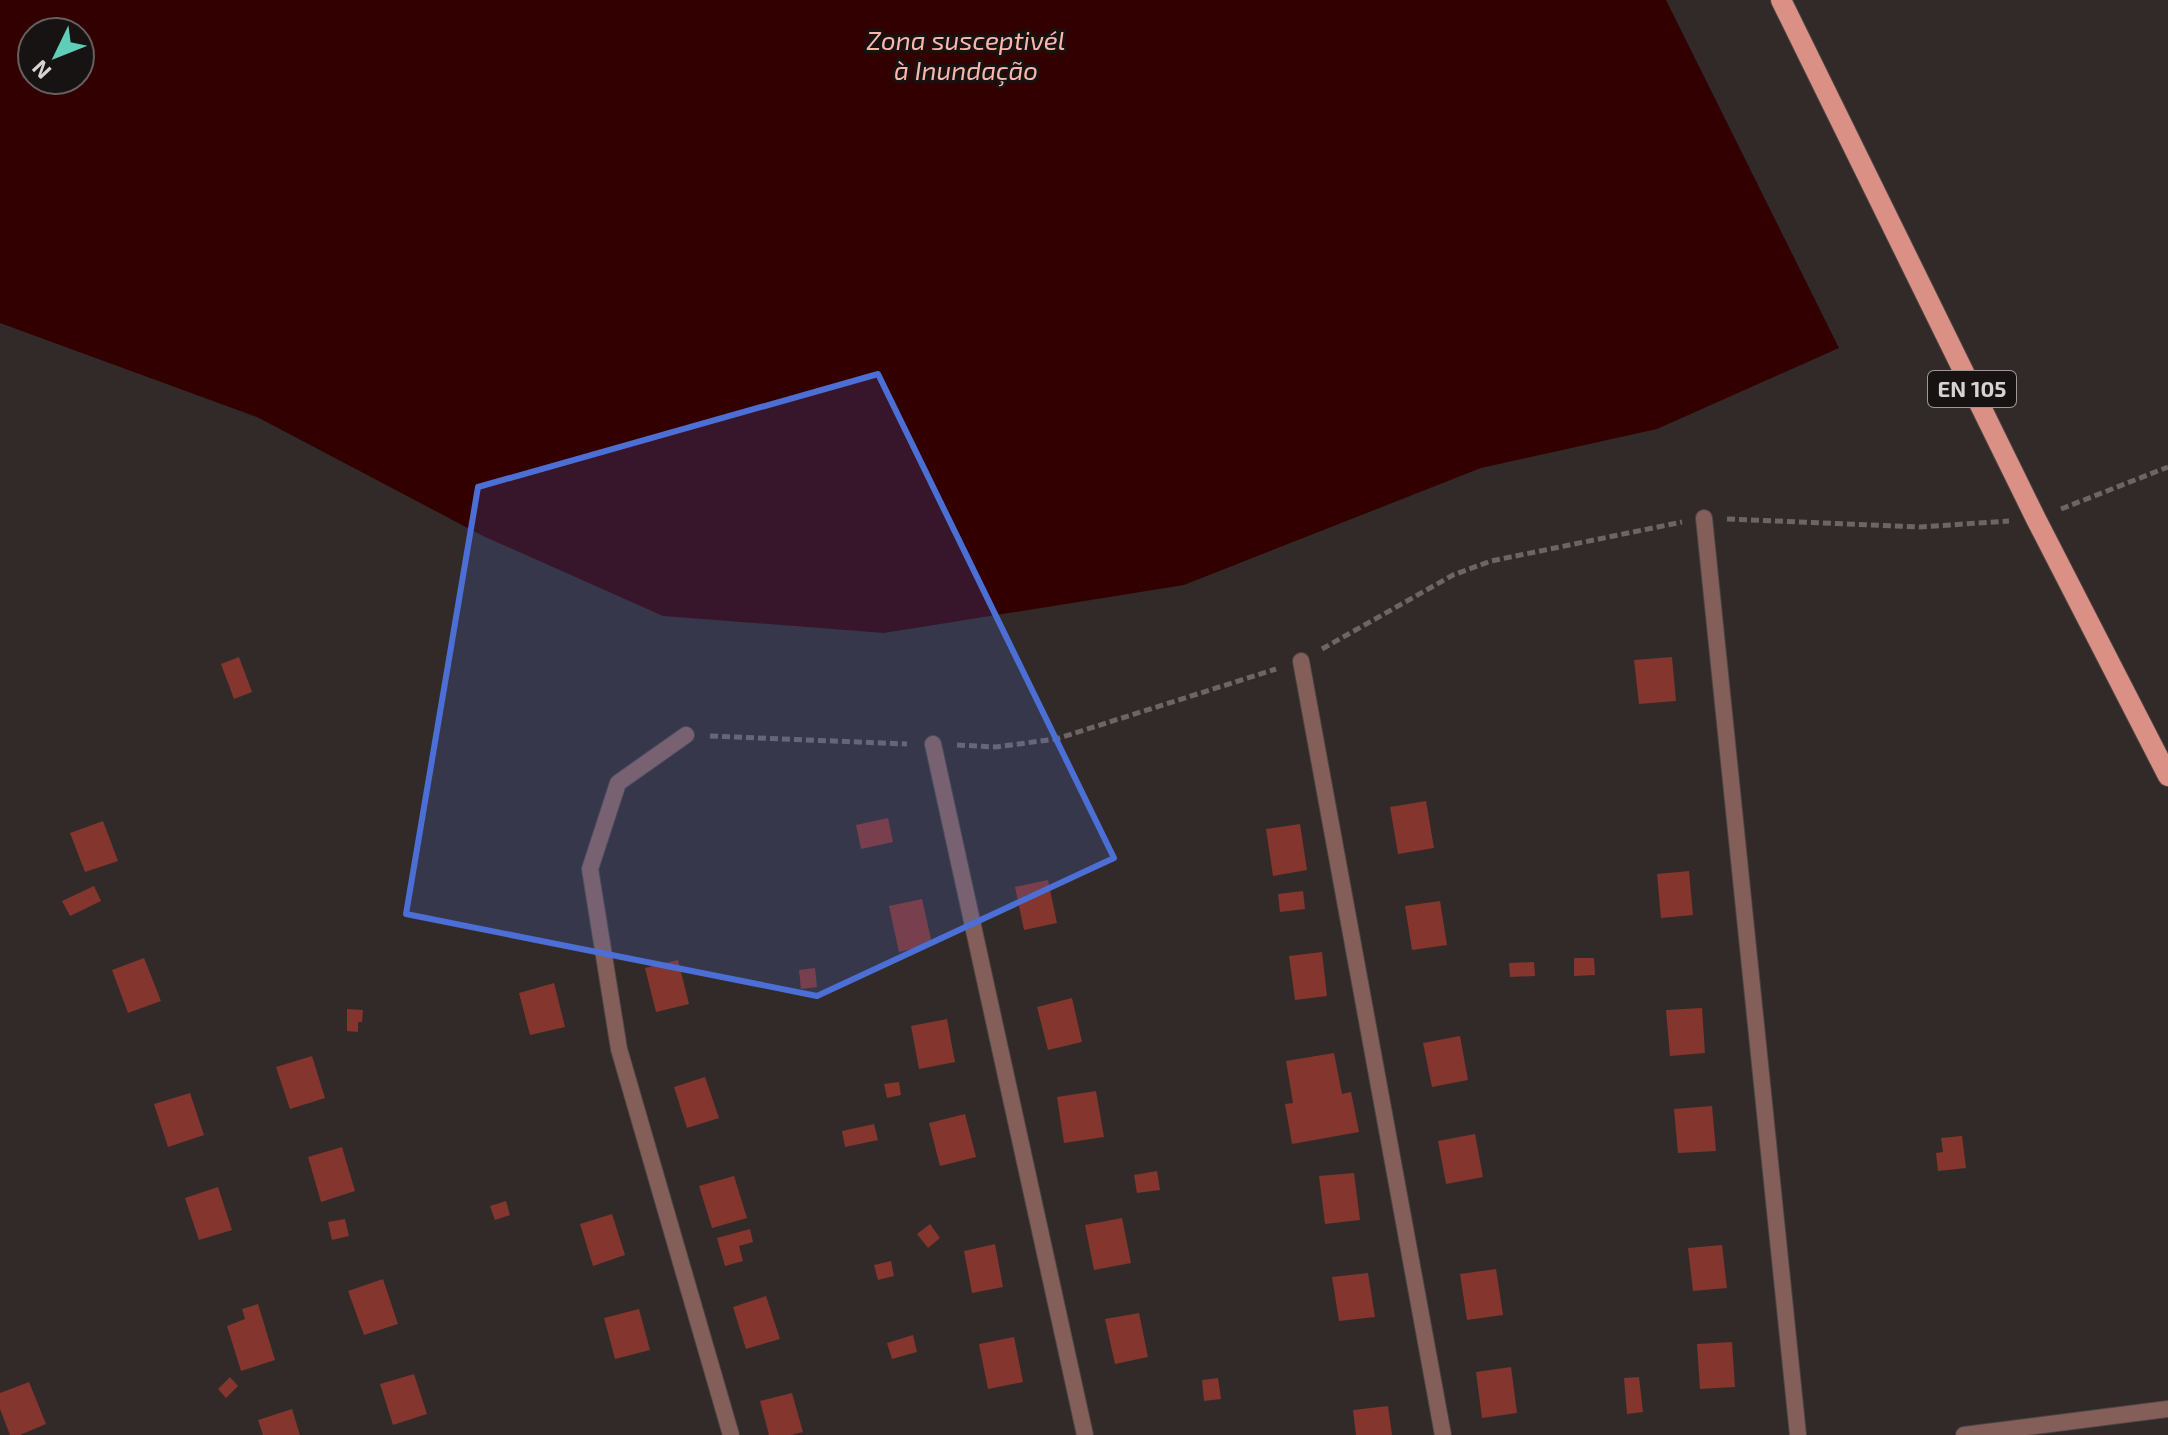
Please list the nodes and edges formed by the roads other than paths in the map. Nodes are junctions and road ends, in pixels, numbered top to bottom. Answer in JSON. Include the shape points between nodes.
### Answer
{"nodes":[{"id":1,"x":1781,"y":0,"type":"edge"},
{"id":2,"x":1704,"y":518,"type":"road end"},
{"id":3,"x":1301,"y":661,"type":"road end"},
{"id":4,"x":686,"y":735,"type":"road end"},
{"id":5,"x":933,"y":744,"type":"road end"},
{"id":6,"x":2168,"y":776,"type":"edge"},
{"id":7,"x":2168,"y":1409,"type":"edge"},
{"id":8,"x":731,"y":1435,"type":"edge"},
{"id":9,"x":1085,"y":1435,"type":"edge"},
{"id":10,"x":1443,"y":1435,"type":"edge"},
{"id":11,"x":1798,"y":1435,"type":"edge"},
{"id":12,"x":1964,"y":1435,"type":"edge"}],
"edges":[{"from":1,"to":6,"type":"main road","number":"EN 105"},
{"from":2,"to":11,"type":"lane"},
{"from":3,"to":10,"type":"lane"},
{"from":4,"to":8,"type":"lane","via":[[618,783],[590,869],[619,1049]]},
{"from":5,"to":9,"type":"lane"},
{"from":7,"to":12,"type":"lane"}]}
